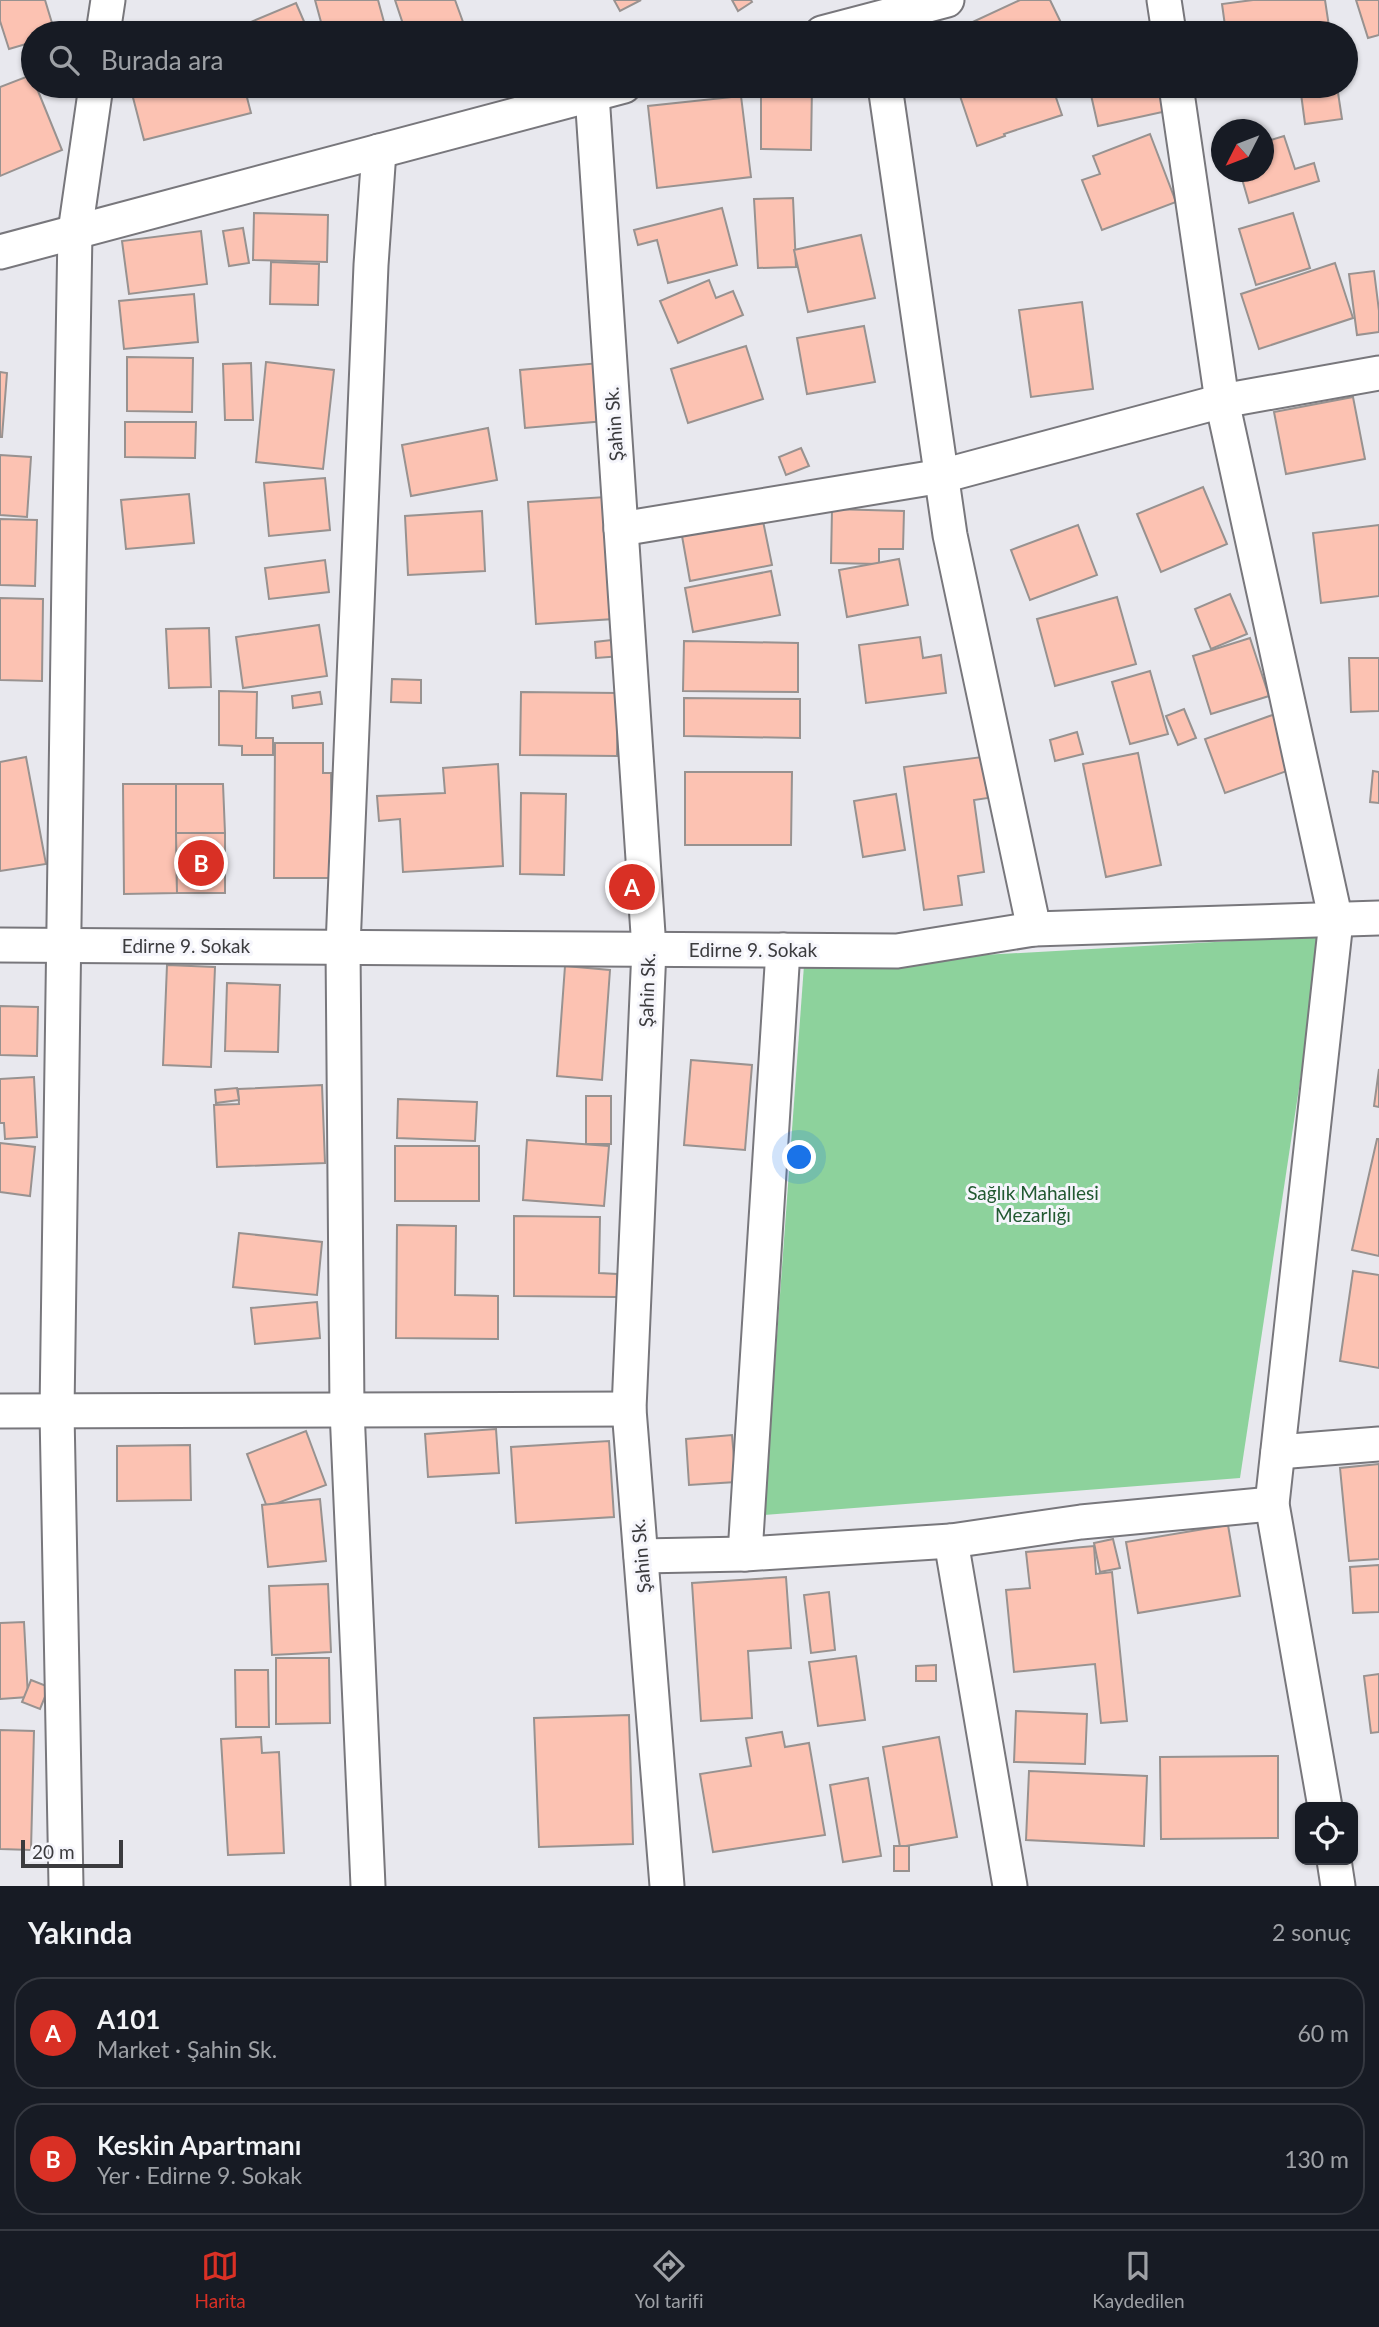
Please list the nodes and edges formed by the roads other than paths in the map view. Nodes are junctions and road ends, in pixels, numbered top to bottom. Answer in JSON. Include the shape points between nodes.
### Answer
{"nodes":[{"id":1,"x":108,"y":0,"type":"edge"},
{"id":2,"x":947,"y":0,"type":"edge"},
{"id":3,"x":1164,"y":0,"type":"edge"},
{"id":4,"x":874,"y":17,"type":"edge"},
{"id":5,"x":105,"y":21,"type":"edge"},
{"id":6,"x":1167,"y":21,"type":"edge"},
{"id":7,"x":94,"y":98,"type":"edge"},
{"id":8,"x":577,"y":98,"type":"edge"},
{"id":9,"x":592,"y":98,"type":"edge"},
{"id":10,"x":887,"y":98,"type":"edge"},
{"id":11,"x":1178,"y":98,"type":"edge"},
{"id":12,"x":379,"y":151,"type":"junction"},
{"id":13,"x":75,"y":232,"type":"junction"},
{"id":14,"x":0,"y":252,"type":"edge"},
{"id":15,"x":1379,"y":373,"type":"edge"},
{"id":16,"x":1222,"y":401,"type":"junction"},
{"id":17,"x":942,"y":476,"type":"junction"},
{"id":18,"x":621,"y":529,"type":"junction"},
{"id":19,"x":1379,"y":918,"type":"edge"},
{"id":20,"x":1336,"y":921,"type":"junction"},
{"id":21,"x":1034,"y":929,"type":"junction"},
{"id":22,"x":0,"y":945,"type":"edge"},
{"id":23,"x":63,"y":945,"type":"junction"},
{"id":24,"x":343,"y":947,"type":"junction"},
{"id":25,"x":649,"y":949,"type":"junction"},
{"id":26,"x":783,"y":950,"type":"junction"},
{"id":27,"x":629,"y":1409,"type":"junction"},
{"id":28,"x":347,"y":1410,"type":"junction"},
{"id":29,"x":0,"y":1411,"type":"edge"},
{"id":30,"x":57,"y":1412,"type":"junction"},
{"id":31,"x":1379,"y":1444,"type":"edge"},
{"id":32,"x":1278,"y":1452,"type":"junction"},
{"id":33,"x":1272,"y":1504,"type":"junction"},
{"id":34,"x":951,"y":1541,"type":"junction"},
{"id":35,"x":745,"y":1554,"type":"junction"},
{"id":36,"x":641,"y":1556,"type":"junction"},
{"id":37,"x":1324,"y":1802,"type":"edge"},
{"id":38,"x":1335,"y":1865,"type":"edge"},
{"id":39,"x":66,"y":1886,"type":"edge"},
{"id":40,"x":368,"y":1886,"type":"edge"},
{"id":41,"x":667,"y":1886,"type":"edge"},
{"id":42,"x":1010,"y":1886,"type":"edge"},
{"id":43,"x":1338,"y":1886,"type":"edge"}],
"edges":[{"from":1,"to":5,"type":"street"},
{"from":2,"to":4,"type":"street"},
{"from":3,"to":6,"type":"street"},
{"from":7,"to":13,"type":"street"},
{"from":8,"to":12,"type":"street"},
{"from":9,"to":18,"type":"street","name":"Şahin Sk."},
{"from":10,"to":17,"type":"street"},
{"from":11,"to":16,"type":"street"},
{"from":12,"to":13,"type":"street"},
{"from":12,"to":24,"type":"street"},
{"from":13,"to":14,"type":"street"},
{"from":13,"to":23,"type":"street"},
{"from":15,"to":16,"type":"street"},
{"from":16,"to":17,"type":"street"},
{"from":16,"to":20,"type":"street"},
{"from":17,"to":18,"type":"street"},
{"from":17,"to":21,"type":"street","via":[[950,535]]},
{"from":18,"to":25,"type":"street","name":"Şahin Sk."},
{"from":19,"to":20,"type":"street","name":"Edirne 9. Sokak"},
{"from":20,"to":21,"type":"street","name":"Edirne 9. Sokak"},
{"from":20,"to":32,"type":"street"},
{"from":21,"to":26,"type":"street","name":"Edirne 9. Sokak","via":[[897,951]]},
{"from":22,"to":23,"type":"street","name":"Edirne 9. Sokak"},
{"from":23,"to":24,"type":"street","name":"Edirne 9. Sokak"},
{"from":23,"to":30,"type":"street"},
{"from":24,"to":25,"type":"street","name":"Edirne 9. Sokak"},
{"from":24,"to":28,"type":"street"},
{"from":25,"to":26,"type":"street","name":"Edirne 9. Sokak"},
{"from":25,"to":27,"type":"street","name":"Şahin Sk."},
{"from":26,"to":35,"type":"street"},
{"from":27,"to":28,"type":"street"},
{"from":27,"to":36,"type":"street","name":"Şahin Sk."},
{"from":28,"to":30,"type":"street"},
{"from":28,"to":40,"type":"street"},
{"from":29,"to":30,"type":"street"},
{"from":30,"to":39,"type":"street"},
{"from":31,"to":32,"type":"street"},
{"from":32,"to":33,"type":"street"},
{"from":33,"to":34,"type":"street","via":[[1081,1522]]},
{"from":33,"to":37,"type":"street"},
{"from":34,"to":35,"type":"street"},
{"from":34,"to":42,"type":"street"},
{"from":35,"to":36,"type":"street"},
{"from":36,"to":41,"type":"street","name":"Şahin Sk."},
{"from":38,"to":43,"type":"street"}]}
